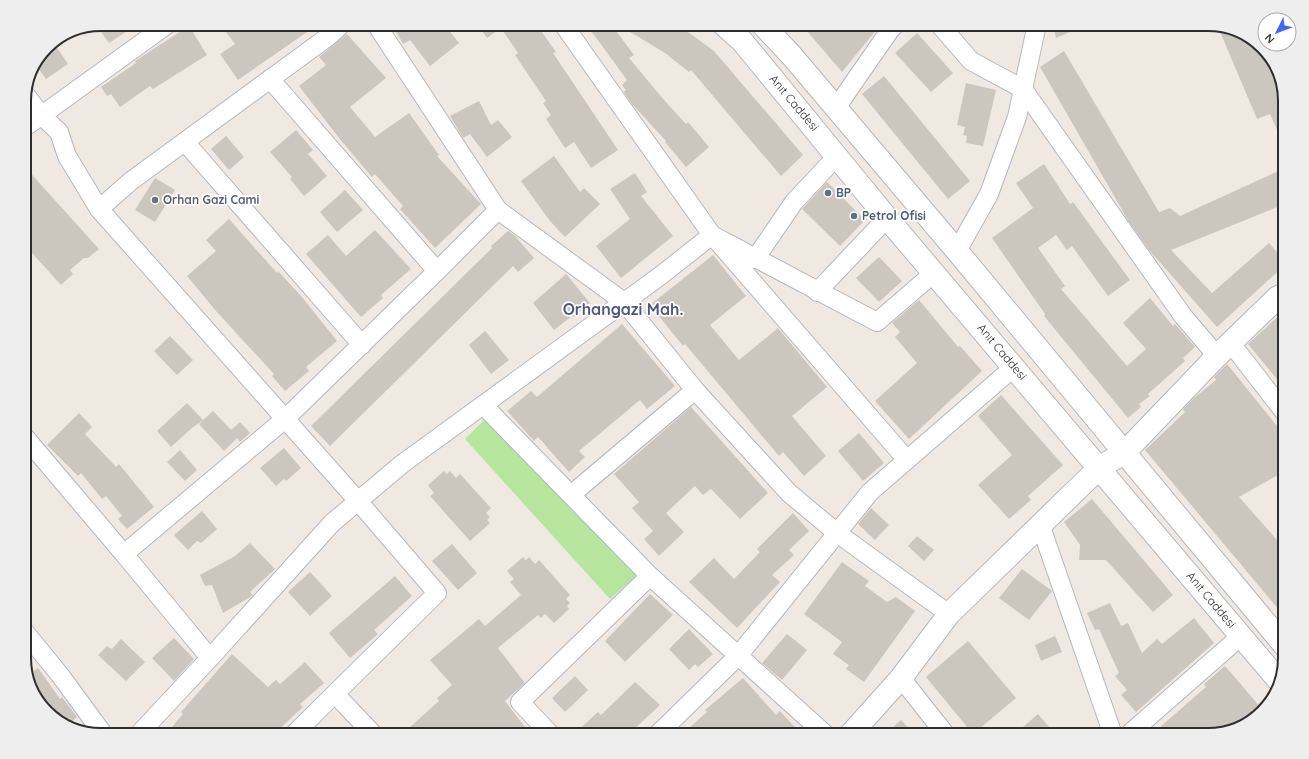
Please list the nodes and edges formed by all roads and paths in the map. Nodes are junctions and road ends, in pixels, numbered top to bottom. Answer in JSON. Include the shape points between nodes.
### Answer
{"nodes":[{"id":1,"x":158,"y":31,"type":"edge"},
{"id":2,"x":334,"y":31,"type":"edge"},
{"id":3,"x":381,"y":31,"type":"edge"},
{"id":4,"x":568,"y":31,"type":"edge"},
{"id":5,"x":731,"y":31,"type":"edge"},
{"id":6,"x":768,"y":31,"type":"edge"},
{"id":7,"x":889,"y":31,"type":"edge"},
{"id":8,"x":945,"y":31,"type":"edge"},
{"id":9,"x":1035,"y":31,"type":"edge"},
{"id":10,"x":270,"y":79,"type":"junction"},
{"id":11,"x":1023,"y":89,"type":"junction"},
{"id":12,"x":31,"y":102,"type":"edge"},
{"id":13,"x":836,"y":108,"type":"junction"},
{"id":14,"x":41,"y":115,"type":"junction"},
{"id":15,"x":31,"y":123,"type":"edge"},
{"id":16,"x":185,"y":142,"type":"junction"},
{"id":17,"x":837,"y":156,"type":"junction"},
{"id":18,"x":99,"y":209,"type":"junction"},
{"id":19,"x":498,"y":210,"type":"junction"},
{"id":20,"x":887,"y":218,"type":"junction"},
{"id":21,"x":712,"y":235,"type":"junction"},
{"id":22,"x":957,"y":251,"type":"junction"},
{"id":23,"x":755,"y":259,"type":"junction"},
{"id":24,"x":437,"y":272,"type":"junction"},
{"id":25,"x":934,"y":273,"type":"junction"},
{"id":26,"x":817,"y":292,"type":"junction"},
{"id":27,"x":1278,"y":297,"type":"edge"},
{"id":28,"x":624,"y":302,"type":"junction"},
{"id":29,"x":362,"y":345,"type":"junction"},
{"id":30,"x":1223,"y":349,"type":"junction"},
{"id":31,"x":1014,"y":367,"type":"junction"},
{"id":32,"x":695,"y":390,"type":"junction"},
{"id":33,"x":483,"y":405,"type":"junction"},
{"id":34,"x":1278,"y":405,"type":"edge"},
{"id":35,"x":285,"y":420,"type":"junction"},
{"id":36,"x":31,"y":444,"type":"edge"},
{"id":37,"x":1124,"y":453,"type":"junction"},
{"id":38,"x":907,"y":460,"type":"junction"},
{"id":39,"x":1100,"y":467,"type":"junction"},
{"id":40,"x":572,"y":494,"type":"junction"},
{"id":41,"x":358,"y":501,"type":"junction"},
{"id":42,"x":1040,"y":524,"type":"junction"},
{"id":43,"x":836,"y":533,"type":"junction"},
{"id":44,"x":124,"y":554,"type":"junction"},
{"id":45,"x":650,"y":576,"type":"junction"},
{"id":46,"x":950,"y":614,"type":"junction"},
{"id":47,"x":1241,"y":636,"type":"junction"},
{"id":48,"x":1278,"y":638,"type":"edge"},
{"id":49,"x":31,"y":640,"type":"edge"},
{"id":50,"x":738,"y":656,"type":"junction"},
{"id":51,"x":210,"y":658,"type":"junction"},
{"id":52,"x":1276,"y":677,"type":"edge"},
{"id":53,"x":901,"y":678,"type":"junction"},
{"id":54,"x":335,"y":694,"type":"junction"},
{"id":55,"x":99,"y":728,"type":"edge"},
{"id":56,"x":145,"y":728,"type":"edge"},
{"id":57,"x":300,"y":728,"type":"edge"},
{"id":58,"x":367,"y":728,"type":"edge"},
{"id":59,"x":544,"y":728,"type":"edge"},
{"id":60,"x":664,"y":728,"type":"edge"},
{"id":61,"x":818,"y":728,"type":"edge"},
{"id":62,"x":856,"y":728,"type":"edge"},
{"id":63,"x":940,"y":728,"type":"edge"},
{"id":64,"x":1111,"y":728,"type":"edge"},
{"id":65,"x":1136,"y":728,"type":"edge"}],
"edges":[{"from":1,"to":14,"type":"street"},
{"from":2,"to":10,"type":"street"},
{"from":3,"to":19,"type":"street"},
{"from":4,"to":21,"type":"street"},
{"from":5,"to":17,"type":"main road","name":"Anıt Caddesi","via":[[742,41]]},
{"from":6,"to":13,"type":"main road"},
{"from":7,"to":13,"type":"street"},
{"from":8,"to":11,"type":"street","via":[[971,61]]},
{"from":9,"to":11,"type":"street"},
{"from":10,"to":16,"type":"street"},
{"from":10,"to":24,"type":"street"},
{"from":11,"to":22,"type":"street","via":[[1017,117],[989,194]]},
{"from":11,"to":30,"type":"street","via":[[1183,316]]},
{"from":12,"to":14,"type":"street"},
{"from":13,"to":22,"type":"main road"},
{"from":14,"to":15,"type":"street"},
{"from":14,"to":18,"type":"street","via":[[58,132],[67,156]]},
{"from":16,"to":18,"type":"street","via":[[131,181]]},
{"from":16,"to":29,"type":"street"},
{"from":17,"to":20,"type":"main road","name":"Anıt Caddesi"},
{"from":17,"to":23,"type":"street","via":[[794,202]]},
{"from":18,"to":35,"type":"street"},
{"from":19,"to":24,"type":"street"},
{"from":19,"to":28,"type":"street"},
{"from":20,"to":25,"type":"main road","name":"Anıt Caddesi"},
{"from":20,"to":26,"type":"street"},
{"from":21,"to":23,"type":"street"},
{"from":21,"to":28,"type":"street"},
{"from":21,"to":38,"type":"street"},
{"from":22,"to":37,"type":"main road"},
{"from":23,"to":26,"type":"street"},
{"from":24,"to":29,"type":"street"},
{"from":25,"to":26,"type":"street","via":[[877,322]]},
{"from":25,"to":31,"type":"main road","name":"Anıt Caddesi"},
{"from":27,"to":30,"type":"main road"},
{"from":28,"to":32,"type":"street"},
{"from":28,"to":33,"type":"street"},
{"from":29,"to":35,"type":"street"},
{"from":30,"to":34,"type":"street"},
{"from":30,"to":37,"type":"main road"},
{"from":31,"to":38,"type":"street"},
{"from":31,"to":39,"type":"main road","name":"Anıt Caddesi"},
{"from":32,"to":40,"type":"street"},
{"from":32,"to":43,"type":"street","via":[[789,493]]},
{"from":33,"to":40,"type":"street"},
{"from":33,"to":41,"type":"street","via":[[402,464]]},
{"from":35,"to":41,"type":"street"},
{"from":35,"to":44,"type":"street"},
{"from":36,"to":44,"type":"street"},
{"from":37,"to":39,"type":"main road"},
{"from":37,"to":48,"type":"main road"},
{"from":38,"to":43,"type":"street","via":[[870,492]]},
{"from":39,"to":42,"type":"main road"},
{"from":39,"to":47,"type":"main road","name":"Anıt Caddesi"},
{"from":40,"to":45,"type":"street"},
{"from":41,"to":51,"type":"street","via":[[332,523]]},
{"from":41,"to":54,"type":"street","via":[[436,593]]},
{"from":42,"to":46,"type":"main road"},
{"from":42,"to":64,"type":"street"},
{"from":43,"to":46,"type":"street"},
{"from":43,"to":50,"type":"street"},
{"from":44,"to":51,"type":"street"},
{"from":45,"to":50,"type":"street"},
{"from":45,"to":59,"type":"street","via":[[520,702]]},
{"from":46,"to":53,"type":"main road"},
{"from":47,"to":52,"type":"main road","name":"Anıt Caddesi"},
{"from":47,"to":65,"type":"street"},
{"from":49,"to":55,"type":"street"},
{"from":50,"to":60,"type":"street"},
{"from":50,"to":61,"type":"street"},
{"from":51,"to":56,"type":"street"},
{"from":53,"to":62,"type":"main road"},
{"from":53,"to":63,"type":"street"},
{"from":54,"to":57,"type":"street"},
{"from":54,"to":58,"type":"street"}]}
